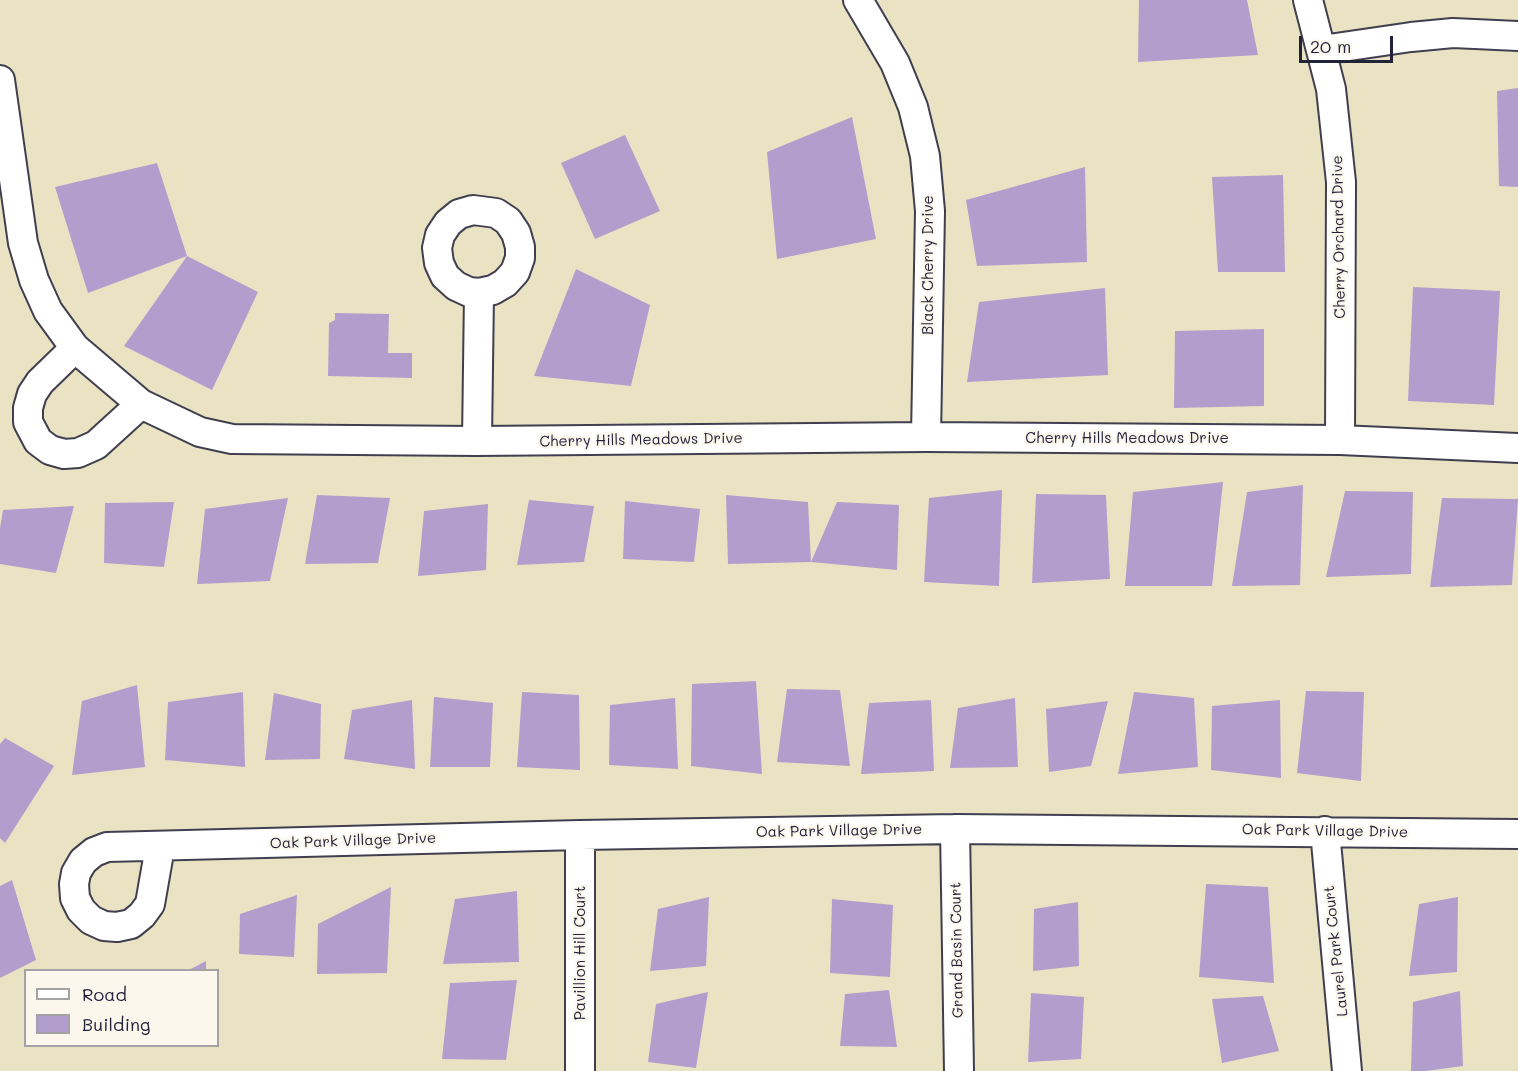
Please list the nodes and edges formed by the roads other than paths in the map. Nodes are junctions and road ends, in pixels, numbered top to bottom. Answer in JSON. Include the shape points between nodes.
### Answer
{"nodes":[{"id":1,"x":858,"y":0,"type":"edge"},
{"id":2,"x":1308,"y":0,"type":"edge"},
{"id":3,"x":1518,"y":36,"type":"edge"},
{"id":4,"x":1322,"y":50,"type":"junction"},
{"id":5,"x":0,"y":80,"type":"edge"},
{"id":6,"x":479,"y":293,"type":"dead end"},
{"id":7,"x":75,"y":348,"type":"junction"},
{"id":8,"x":141,"y":404,"type":"junction"},
{"id":9,"x":926,"y":437,"type":"junction"},
{"id":10,"x":1340,"y":440,"type":"junction"},
{"id":11,"x":477,"y":441,"type":"junction"},
{"id":12,"x":1518,"y":448,"type":"edge"},
{"id":13,"x":955,"y":829,"type":"junction"},
{"id":14,"x":1324,"y":831,"type":"junction"},
{"id":15,"x":1518,"y":834,"type":"edge"},
{"id":16,"x":580,"y":835,"type":"junction"},
{"id":17,"x":160,"y":847,"type":"dead end"},
{"id":18,"x":580,"y":1071,"type":"edge"},
{"id":19,"x":959,"y":1071,"type":"edge"},
{"id":20,"x":1347,"y":1071,"type":"edge"}],
"edges":[{"from":1,"to":9,"type":"street","name":"Black Cherry Drive","via":[[895,63],[913,107],[925,156],[930,211]]},
{"from":2,"to":4,"type":"street","name":"Cherry Orchard Drive"},
{"from":3,"to":4,"type":"street","via":[[1411,36]]},
{"from":4,"to":10,"type":"street","name":"Cherry Orchard Drive","via":[[1341,182]]},
{"from":5,"to":7,"type":"street","name":"Cherry Hills Meadows Drive","via":[[22,243],[48,311]]},
{"from":6,"to":11,"type":"street"},
{"from":7,"to":8,"type":"street","name":"Cherry Hills Meadows Drive"},
{"from":7,"to":8,"type":"street","via":[[32,394],[28,422],[38,441],[50,450],[78,453],[96,445]]},
{"from":8,"to":11,"type":"street","name":"Cherry Hills Meadows Drive","via":[[200,432],[231,439]]},
{"from":9,"to":10,"type":"street","name":"Cherry Hills Meadows Drive"},
{"from":9,"to":11,"type":"street","name":"Cherry Hills Meadows Drive"},
{"from":10,"to":12,"type":"street","name":"Cherry Hills Meadows Drive"},
{"from":13,"to":14,"type":"street","name":"Oak Park Village Drive"},
{"from":13,"to":16,"type":"street","name":"Oak Park Village Drive"},
{"from":13,"to":19,"type":"street","name":"Grand Basin Court"},
{"from":14,"to":15,"type":"street","name":"Oak Park Village Drive"},
{"from":14,"to":20,"type":"street","name":"Laurel Park Court"},
{"from":16,"to":17,"type":"street","name":"Oak Park Village Drive"},
{"from":16,"to":18,"type":"street","name":"Pavillion Hill Court"}]}
